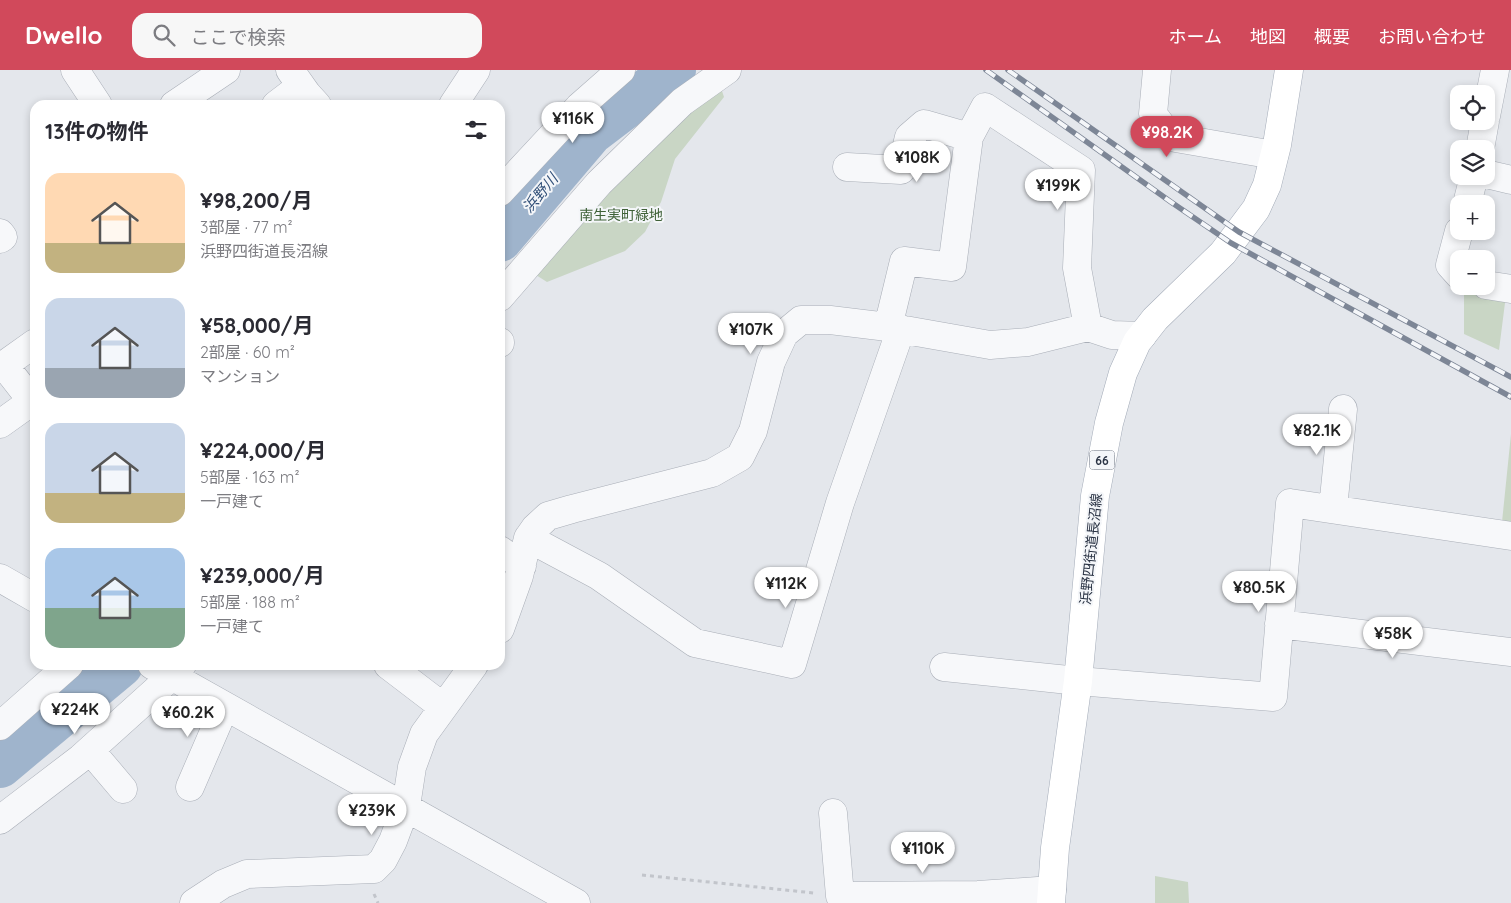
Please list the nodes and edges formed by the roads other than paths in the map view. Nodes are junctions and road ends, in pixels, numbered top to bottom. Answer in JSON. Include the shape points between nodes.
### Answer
{"nodes":[{"id":1,"x":75,"y":70,"type":"edge"},
{"id":2,"x":226,"y":70,"type":"edge"},
{"id":3,"x":476,"y":70,"type":"edge"},
{"id":4,"x":621,"y":70,"type":"edge"},
{"id":5,"x":727,"y":70,"type":"edge"},
{"id":6,"x":1157,"y":70,"type":"edge"},
{"id":7,"x":1289,"y":70,"type":"edge"},
{"id":8,"x":1496,"y":70,"type":"edge"},
{"id":9,"x":1493,"y":85,"type":"edge"},
{"id":10,"x":304,"y":89,"type":"edge"},
{"id":11,"x":95,"y":100,"type":"edge"},
{"id":12,"x":181,"y":100,"type":"edge"},
{"id":13,"x":285,"y":100,"type":"edge"},
{"id":14,"x":456,"y":100,"type":"edge"},
{"id":15,"x":969,"y":137,"type":"junction"},
{"id":16,"x":1274,"y":155,"type":"junction"},
{"id":17,"x":847,"y":167,"type":"dead end"},
{"id":18,"x":1495,"y":176,"type":"edge"},
{"id":19,"x":1511,"y":180,"type":"edge"},
{"id":20,"x":505,"y":187,"type":"edge"},
{"id":21,"x":0,"y":233,"type":"edge"},
{"id":22,"x":0,"y":239,"type":"edge"},
{"id":23,"x":1495,"y":286,"type":"edge"},
{"id":24,"x":1511,"y":289,"type":"edge"},
{"id":25,"x":505,"y":291,"type":"edge"},
{"id":26,"x":1088,"y":327,"type":"junction"},
{"id":27,"x":894,"y":328,"type":"junction"},
{"id":28,"x":1142,"y":336,"type":"junction"},
{"id":29,"x":30,"y":347,"type":"edge"},
{"id":30,"x":30,"y":396,"type":"edge"},
{"id":31,"x":30,"y":402,"type":"edge"},
{"id":32,"x":1343,"y":409,"type":"dead end"},
{"id":33,"x":0,"y":424,"type":"edge"},
{"id":34,"x":1333,"y":508,"type":"junction"},
{"id":35,"x":1511,"y":536,"type":"edge"},
{"id":36,"x":528,"y":538,"type":"junction"},
{"id":37,"x":505,"y":554,"type":"edge"},
{"id":38,"x":522,"y":566,"type":"junction"},
{"id":39,"x":0,"y":578,"type":"edge"},
{"id":40,"x":30,"y":595,"type":"edge"},
{"id":41,"x":505,"y":615,"type":"edge"},
{"id":42,"x":1279,"y":624,"type":"junction"},
{"id":43,"x":1511,"y":652,"type":"edge"},
{"id":44,"x":944,"y":667,"type":"dead end"},
{"id":45,"x":63,"y":670,"type":"edge"},
{"id":46,"x":167,"y":670,"type":"edge"},
{"id":47,"x":170,"y":670,"type":"edge"},
{"id":48,"x":394,"y":670,"type":"edge"},
{"id":49,"x":470,"y":670,"type":"edge"},
{"id":50,"x":1078,"y":682,"type":"junction"},
{"id":51,"x":225,"y":706,"type":"junction"},
{"id":52,"x":442,"y":707,"type":"junction"},
{"id":53,"x":0,"y":726,"type":"edge"},
{"id":54,"x":90,"y":750,"type":"junction"},
{"id":55,"x":190,"y":787,"type":"dead end"},
{"id":56,"x":123,"y":789,"type":"dead end"},
{"id":57,"x":406,"y":806,"type":"junction"},
{"id":58,"x":833,"y":813,"type":"dead end"},
{"id":59,"x":0,"y":820,"type":"edge"},
{"id":60,"x":1051,"y":897,"type":"edge"},
{"id":61,"x":563,"y":900,"type":"edge"},
{"id":62,"x":194,"y":903,"type":"edge"}],
"edges":[{"from":1,"to":11,"type":"street"},
{"from":2,"to":12,"type":"street"},
{"from":3,"to":14,"type":"street"},
{"from":4,"to":20,"type":"street","via":[[579,107]]},
{"from":5,"to":25,"type":"street","via":[[682,102],[599,183]]},
{"from":6,"to":16,"type":"street","via":[[1153,114],[1170,137]]},
{"from":7,"to":16,"type":"main road","name":"浜野四街道長沼線","number":"66"},
{"from":8,"to":9,"type":"street"},
{"from":10,"to":13,"type":"street"},
{"from":15,"to":17,"type":"street","via":[[924,124],[909,137],[901,170]]},
{"from":15,"to":26,"type":"street","via":[[985,108],[1081,170],[1077,268]]},
{"from":15,"to":27,"type":"street","via":[[952,267],[904,261]]},
{"from":16,"to":28,"type":"main road","name":"浜野四街道長沼線","number":"66","via":[[1267,185],[1256,209],[1224,253],[1155,319]]},
{"from":18,"to":19,"type":"street"},
{"from":21,"to":22,"type":"street","via":[[3,237]]},
{"from":23,"to":24,"type":"street"},
{"from":26,"to":27,"type":"street","via":[[1028,342],[990,345]]},
{"from":26,"to":28,"type":"street","via":[[1112,335]]},
{"from":27,"to":36,"type":"street","via":[[801,320],[784,334],[771,362],[753,431],[740,457],[712,473],[548,516]]},
{"from":27,"to":36,"type":"street","via":[[792,664],[695,643],[599,576]]},
{"from":28,"to":50,"type":"main road","name":"浜野四街道長沼線","number":"66","via":[[1123,373],[1108,423],[1095,496]]},
{"from":29,"to":30,"type":"street","via":[[4,366]]},
{"from":31,"to":33,"type":"street"},
{"from":32,"to":34,"type":"street"},
{"from":34,"to":35,"type":"street"},
{"from":34,"to":42,"type":"street","via":[[1290,503]]},
{"from":36,"to":38,"type":"street"},
{"from":37,"to":38,"type":"street"},
{"from":38,"to":41,"type":"street"},
{"from":39,"to":40,"type":"street"},
{"from":42,"to":43,"type":"street"},
{"from":42,"to":50,"type":"street","via":[[1273,697]]},
{"from":44,"to":50,"type":"street"},
{"from":45,"to":53,"type":"street"},
{"from":46,"to":54,"type":"street"},
{"from":47,"to":51,"type":"street"},
{"from":48,"to":52,"type":"street"},
{"from":49,"to":52,"type":"street"},
{"from":50,"to":60,"type":"main road","name":"浜野四街道長沼線","number":"66"},
{"from":51,"to":55,"type":"street"},
{"from":51,"to":57,"type":"street"},
{"from":52,"to":57,"type":"street","via":[[424,734],[412,767]]},
{"from":54,"to":56,"type":"street"},
{"from":54,"to":59,"type":"street"},
{"from":57,"to":61,"type":"street"},
{"from":57,"to":62,"type":"street","via":[[393,841],[383,860],[374,868],[247,874],[223,884]]},
{"from":58,"to":60,"type":"street","via":[[840,896]]}]}
